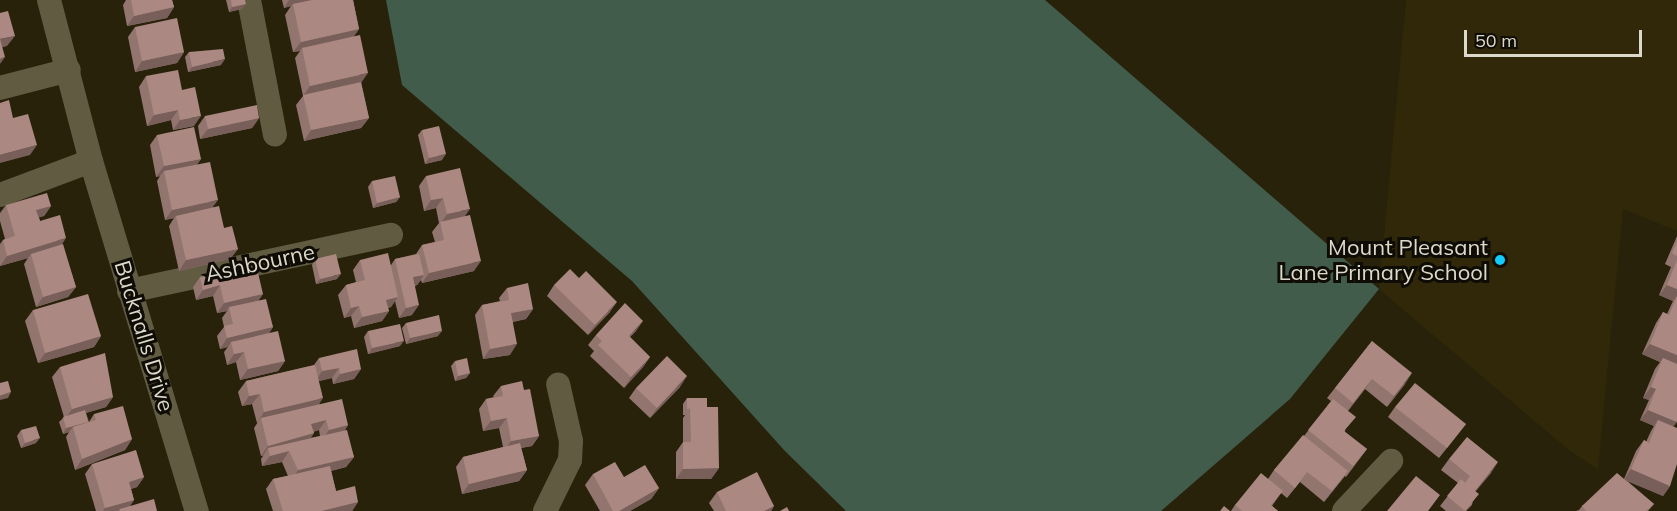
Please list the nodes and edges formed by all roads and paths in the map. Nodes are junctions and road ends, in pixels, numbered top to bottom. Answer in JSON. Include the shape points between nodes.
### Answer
{"nodes":[{"id":1,"x":49,"y":0,"type":"edge"},
{"id":2,"x":249,"y":0,"type":"edge"},
{"id":3,"x":69,"y":70,"type":"junction"},
{"id":4,"x":0,"y":88,"type":"edge"},
{"id":5,"x":275,"y":135,"type":"dead end"},
{"id":6,"x":92,"y":161,"type":"junction"},
{"id":7,"x":0,"y":195,"type":"edge"},
{"id":8,"x":391,"y":235,"type":"dead end"},
{"id":9,"x":129,"y":291,"type":"junction"},
{"id":10,"x":558,"y":384,"type":"dead end"},
{"id":11,"x":1391,"y":461,"type":"dead end"},
{"id":12,"x":197,"y":511,"type":"edge"},
{"id":13,"x":545,"y":511,"type":"edge"},
{"id":14,"x":1344,"y":511,"type":"edge"}],
"edges":[{"from":1,"to":3,"type":"street","name":"Bucknalls Drive"},
{"from":2,"to":5,"type":"street"},
{"from":3,"to":4,"type":"street"},
{"from":3,"to":6,"type":"street","name":"Bucknalls Drive"},
{"from":6,"to":7,"type":"street"},
{"from":6,"to":9,"type":"street","name":"Bucknalls Drive"},
{"from":8,"to":9,"type":"street","name":"Ashbourne"},
{"from":9,"to":12,"type":"street","name":"Bucknalls Drive"},
{"from":10,"to":13,"type":"street","via":[[571,441],[570,460]]},
{"from":11,"to":14,"type":"street"}]}
